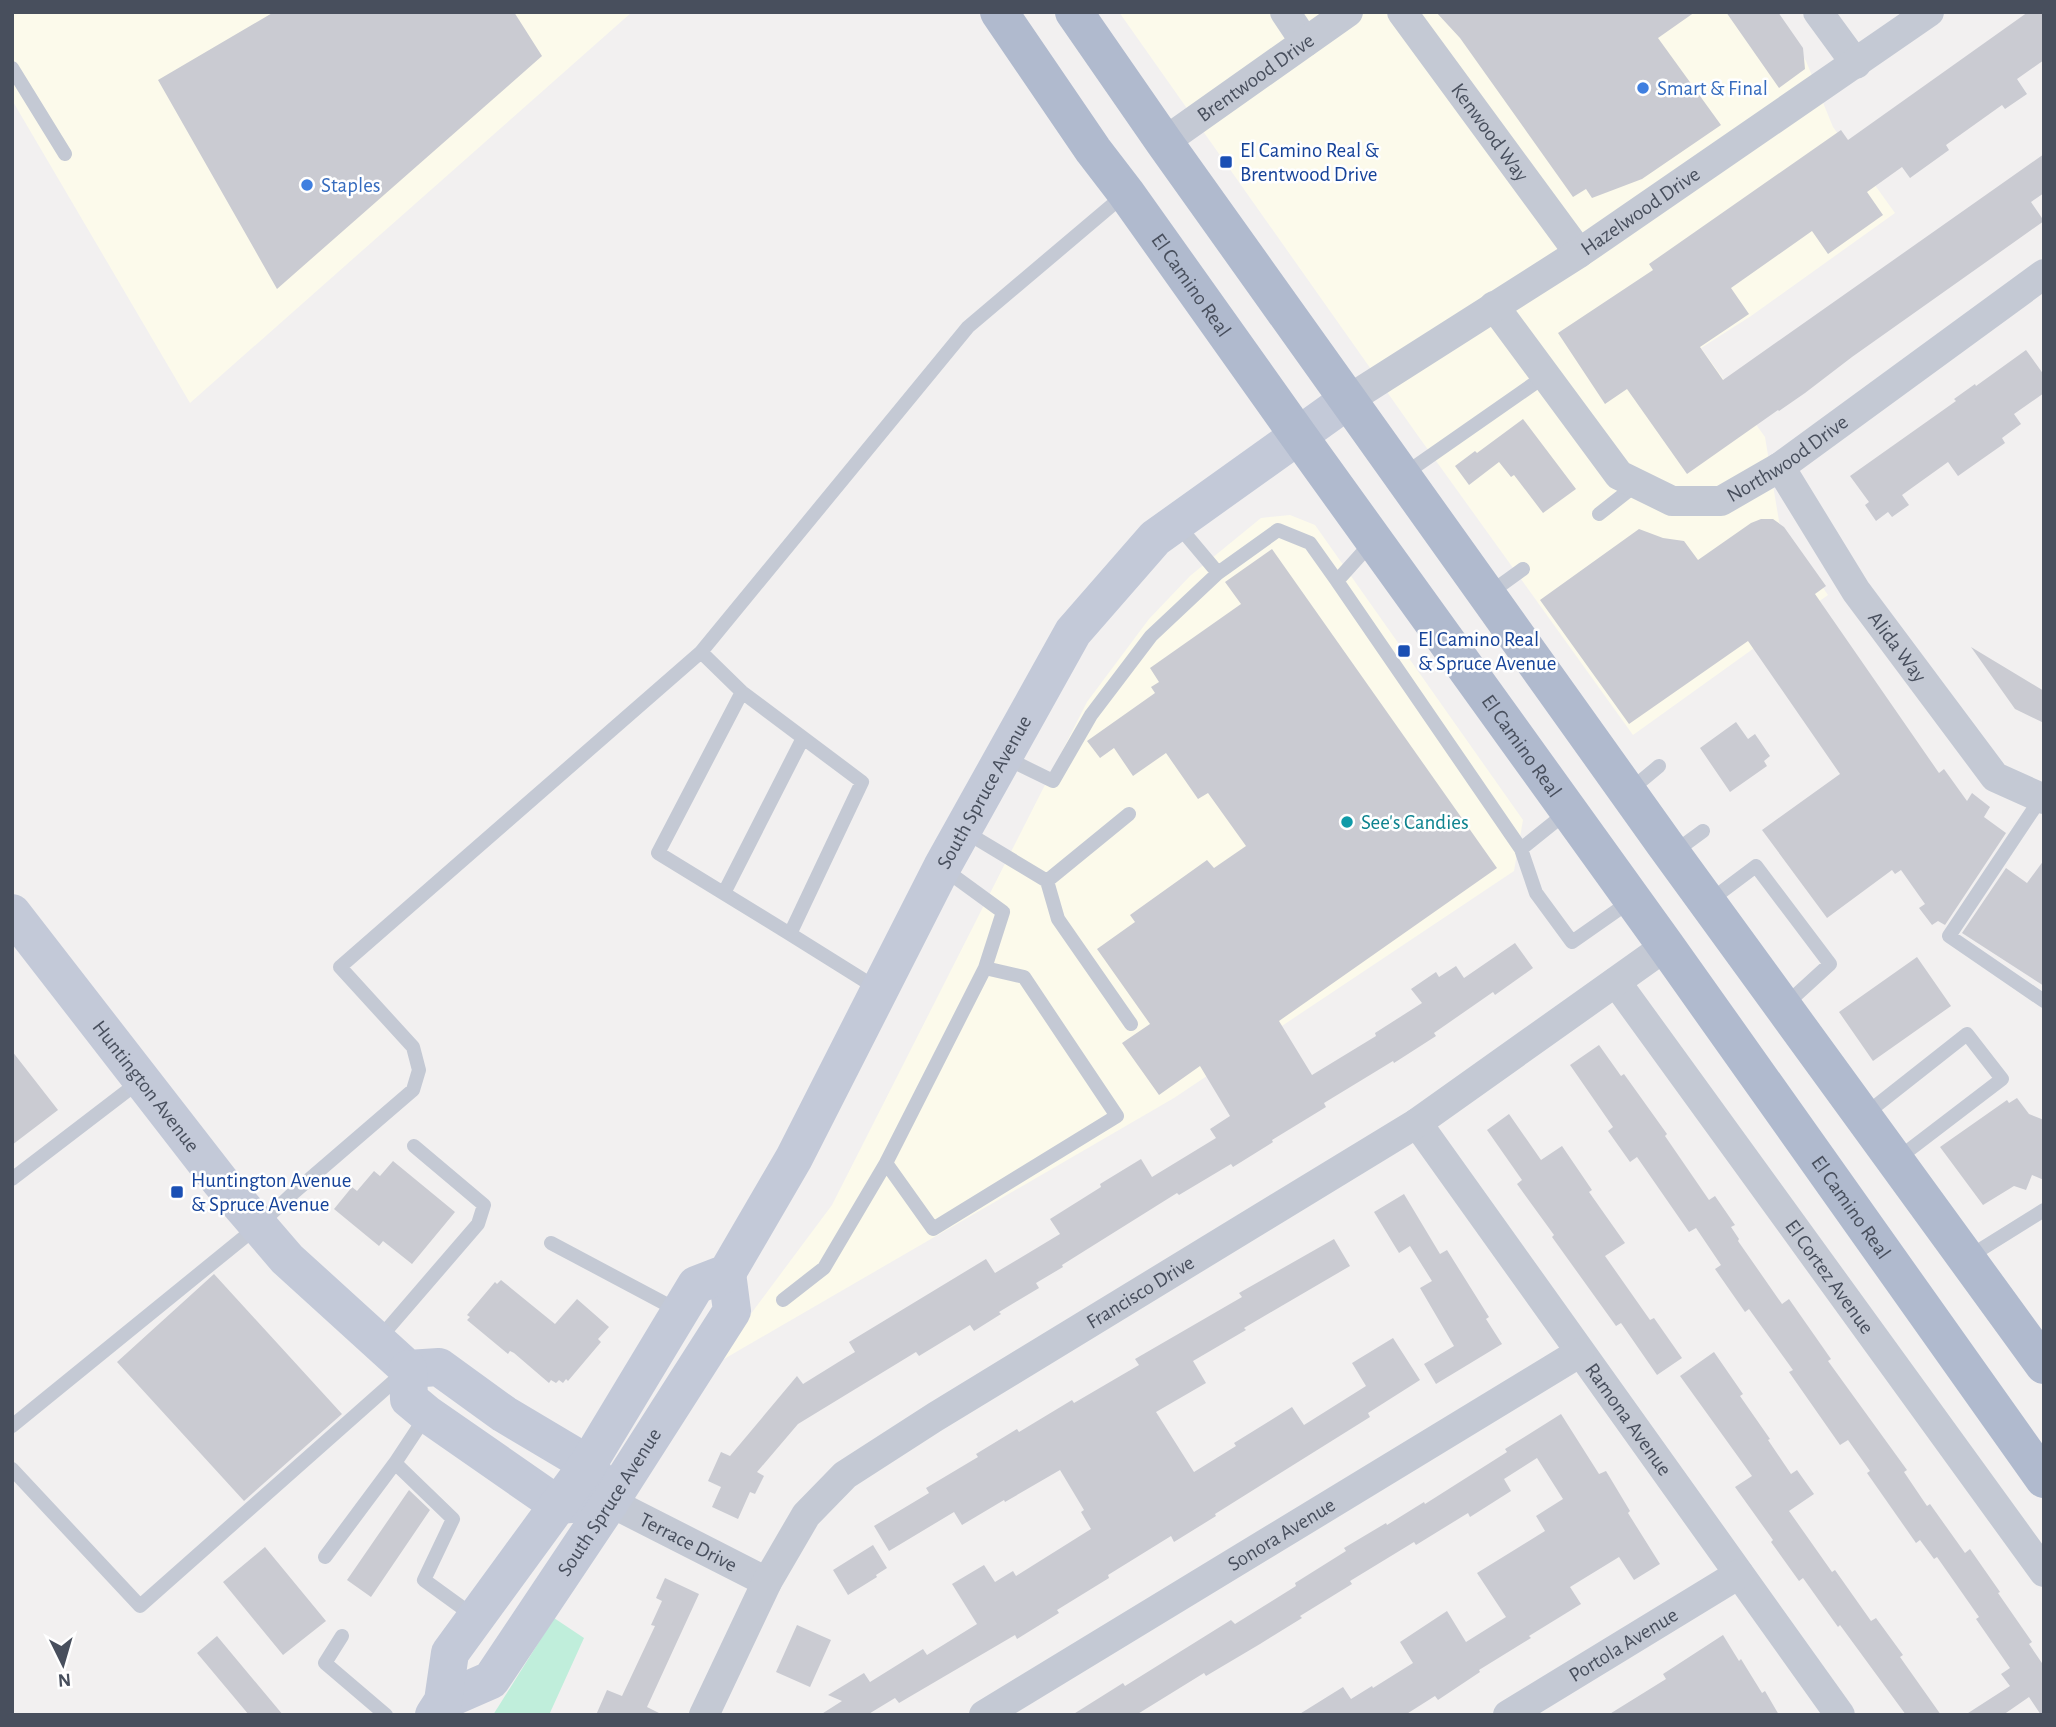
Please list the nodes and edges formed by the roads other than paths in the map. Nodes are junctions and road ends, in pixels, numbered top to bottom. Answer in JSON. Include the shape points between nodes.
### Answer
{"nodes":[{"id":1,"x":999,"y":12,"type":"edge"},
{"id":2,"x":1074,"y":12,"type":"edge"},
{"id":3,"x":1285,"y":12,"type":"edge"},
{"id":4,"x":1348,"y":12,"type":"edge"},
{"id":5,"x":1402,"y":12,"type":"edge"},
{"id":6,"x":1818,"y":12,"type":"edge"},
{"id":7,"x":1928,"y":12,"type":"edge"},
{"id":8,"x":1305,"y":42,"type":"junction"},
{"id":9,"x":1856,"y":64,"type":"junction"},
{"id":10,"x":12,"y":68,"type":"edge"},
{"id":11,"x":1164,"y":142,"type":"junction"},
{"id":12,"x":65,"y":154,"type":"dead end"},
{"id":13,"x":1126,"y":193,"type":"junction"},
{"id":14,"x":1579,"y":253,"type":"junction"},
{"id":15,"x":2044,"y":274,"type":"edge"},
{"id":16,"x":1494,"y":306,"type":"junction"},
{"id":17,"x":1545,"y":376,"type":"junction"},
{"id":18,"x":1348,"y":400,"type":"junction"},
{"id":19,"x":1298,"y":435,"type":"junction"},
{"id":20,"x":1780,"y":467,"type":"junction"},
{"id":21,"x":1402,"y":476,"type":"junction"},
{"id":22,"x":1637,"y":484,"type":"junction"},
{"id":23,"x":1600,"y":514,"type":"dead end"},
{"id":24,"x":1176,"y":523,"type":"junction"},
{"id":25,"x":1374,"y":540,"type":"junction"},
{"id":26,"x":1523,"y":569,"type":"dead end"},
{"id":27,"x":1218,"y":573,"type":"junction"},
{"id":28,"x":1337,"y":581,"type":"junction"},
{"id":29,"x":1487,"y":595,"type":"junction"},
{"id":30,"x":701,"y":652,"type":"junction"},
{"id":31,"x":743,"y":692,"type":"junction"},
{"id":32,"x":803,"y":738,"type":"junction"},
{"id":33,"x":1003,"y":757,"type":"junction"},
{"id":34,"x":1659,"y":766,"type":"dead end"},
{"id":35,"x":1628,"y":792,"type":"junction"},
{"id":36,"x":2043,"y":799,"type":"edge"},
{"id":37,"x":1569,"y":811,"type":"junction"},
{"id":38,"x":1129,"y":814,"type":"dead end"},
{"id":39,"x":962,"y":830,"type":"junction"},
{"id":40,"x":1703,"y":831,"type":"dead end"},
{"id":41,"x":1521,"y":849,"type":"junction"},
{"id":42,"x":1672,"y":853,"type":"junction"},
{"id":43,"x":942,"y":867,"type":"junction"},
{"id":44,"x":1047,"y":881,"type":"junction"},
{"id":45,"x":724,"y":892,"type":"junction"},
{"id":46,"x":1632,"y":900,"type":"junction"},
{"id":47,"x":1707,"y":902,"type":"junction"},
{"id":48,"x":12,"y":913,"type":"edge"},
{"id":49,"x":790,"y":934,"type":"junction"},
{"id":50,"x":1666,"y":946,"type":"junction"},
{"id":51,"x":985,"y":968,"type":"junction"},
{"id":52,"x":1616,"y":982,"type":"junction"},
{"id":53,"x":880,"y":990,"type":"junction"},
{"id":54,"x":2044,"y":1001,"type":"edge"},
{"id":55,"x":1783,"y":1007,"type":"junction"},
{"id":56,"x":1131,"y":1024,"type":"dead end"},
{"id":57,"x":141,"y":1080,"type":"junction"},
{"id":58,"x":1863,"y":1116,"type":"junction"},
{"id":59,"x":1417,"y":1123,"type":"junction"},
{"id":60,"x":414,"y":1146,"type":"dead end"},
{"id":61,"x":1895,"y":1161,"type":"junction"},
{"id":62,"x":886,"y":1163,"type":"junction"},
{"id":63,"x":12,"y":1179,"type":"edge"},
{"id":64,"x":2044,"y":1210,"type":"edge"},
{"id":65,"x":258,"y":1226,"type":"junction"},
{"id":66,"x":551,"y":1243,"type":"dead end"},
{"id":67,"x":1966,"y":1258,"type":"junction"},
{"id":68,"x":727,"y":1273,"type":"junction"},
{"id":69,"x":783,"y":1300,"type":"dead end"},
{"id":70,"x":680,"y":1312,"type":"junction"},
{"id":71,"x":377,"y":1341,"type":"junction"},
{"id":72,"x":1579,"y":1353,"type":"junction"},
{"id":73,"x":2044,"y":1365,"type":"edge"},
{"id":74,"x":408,"y":1369,"type":"junction"},
{"id":75,"x":427,"y":1414,"type":"junction"},
{"id":76,"x":12,"y":1426,"type":"edge"},
{"id":77,"x":395,"y":1463,"type":"junction"},
{"id":78,"x":588,"y":1464,"type":"junction"},
{"id":79,"x":12,"y":1469,"type":"edge"},
{"id":80,"x":2044,"y":1479,"type":"edge"},
{"id":81,"x":610,"y":1502,"type":"junction"},
{"id":82,"x":558,"y":1504,"type":"junction"},
{"id":83,"x":325,"y":1557,"type":"dead end"},
{"id":84,"x":2044,"y":1572,"type":"edge"},
{"id":85,"x":1739,"y":1574,"type":"junction"},
{"id":86,"x":767,"y":1582,"type":"junction"},
{"id":87,"x":476,"y":1617,"type":"junction"},
{"id":88,"x":342,"y":1636,"type":"dead end"},
{"id":89,"x":438,"y":1708,"type":"edge"},
{"id":90,"x":386,"y":1715,"type":"edge"},
{"id":91,"x":704,"y":1715,"type":"edge"},
{"id":92,"x":984,"y":1715,"type":"edge"},
{"id":93,"x":1508,"y":1715,"type":"edge"},
{"id":94,"x":1840,"y":1715,"type":"edge"}],
"edges":[{"from":1,"to":13,"type":"main road","name":"El Camino Real"},
{"from":2,"to":11,"type":"main road"},
{"from":3,"to":8,"type":"street"},
{"from":4,"to":8,"type":"street","name":"Brentwood Drive"},
{"from":5,"to":14,"type":"street","name":"Kenwood Way"},
{"from":6,"to":9,"type":"street"},
{"from":7,"to":9,"type":"street","name":"Hazelwood Drive"},
{"from":8,"to":11,"type":"street","name":"Brentwood Drive"},
{"from":9,"to":14,"type":"street","name":"Hazelwood Drive"},
{"from":10,"to":12,"type":"lane"},
{"from":11,"to":18,"type":"main road"},
{"from":13,"to":19,"type":"main road","name":"El Camino Real"},
{"from":13,"to":30,"type":"lane","via":[[968,327]]},
{"from":14,"to":16,"type":"street","name":"Hazelwood Drive"},
{"from":15,"to":20,"type":"street","name":"Northwood Drive"},
{"from":16,"to":17,"type":"street","name":"Northwood Drive"},
{"from":16,"to":18,"type":"street","name":"Hazelwood Drive"},
{"from":17,"to":21,"type":"lane"},
{"from":17,"to":22,"type":"street","name":"Northwood Drive","via":[[1619,475]]},
{"from":18,"to":19,"type":"main road","name":"South Spruce Avenue"},
{"from":18,"to":21,"type":"main road"},
{"from":19,"to":24,"type":"main road","name":"South Spruce Avenue"},
{"from":19,"to":25,"type":"main road","name":"El Camino Real"},
{"from":20,"to":22,"type":"street","name":"Northwood Drive","via":[[1721,502],[1672,501]]},
{"from":20,"to":36,"type":"street","name":"Alida Way","via":[[1856,591],[1995,777]]},
{"from":21,"to":29,"type":"main road"},
{"from":22,"to":23,"type":"lane"},
{"from":24,"to":27,"type":"lane"},
{"from":24,"to":33,"type":"main road","name":"South Spruce Avenue","via":[[1155,538],[1073,632]]},
{"from":25,"to":28,"type":"lane"},
{"from":25,"to":37,"type":"main road","name":"El Camino Real"},
{"from":26,"to":29,"type":"lane"},
{"from":27,"to":28,"type":"lane","via":[[1278,530],[1310,544]]},
{"from":27,"to":33,"type":"lane","via":[[1151,636],[1091,715],[1053,781]]},
{"from":28,"to":41,"type":"lane"},
{"from":29,"to":35,"type":"main road"},
{"from":30,"to":31,"type":"lane"},
{"from":30,"to":65,"type":"lane","via":[[340,967],[413,1047],[419,1070],[413,1090]]},
{"from":31,"to":32,"type":"lane"},
{"from":31,"to":45,"type":"lane","via":[[658,853]]},
{"from":32,"to":45,"type":"lane"},
{"from":32,"to":49,"type":"lane","via":[[862,782]]},
{"from":33,"to":39,"type":"main road","name":"South Spruce Avenue"},
{"from":34,"to":35,"type":"lane"},
{"from":35,"to":42,"type":"main road"},
{"from":36,"to":54,"type":"lane","via":[[1949,936]]},
{"from":37,"to":41,"type":"lane"},
{"from":37,"to":46,"type":"main road","name":"El Camino Real"},
{"from":38,"to":44,"type":"lane"},
{"from":39,"to":43,"type":"main road","name":"South Spruce Avenue"},
{"from":39,"to":44,"type":"lane"},
{"from":40,"to":42,"type":"lane"},
{"from":41,"to":46,"type":"lane","via":[[1536,893],[1572,942]]},
{"from":42,"to":47,"type":"main road"},
{"from":43,"to":51,"type":"lane","via":[[1003,912]]},
{"from":43,"to":53,"type":"main road","name":"South Spruce Avenue"},
{"from":44,"to":56,"type":"lane","via":[[1058,919]]},
{"from":45,"to":49,"type":"lane"},
{"from":46,"to":50,"type":"main road","name":"El Camino Real"},
{"from":47,"to":55,"type":"main road"},
{"from":47,"to":55,"type":"lane","via":[[1755,866],[1830,964]]},
{"from":48,"to":57,"type":"main road","name":"Huntington Avenue"},
{"from":49,"to":53,"type":"lane"},
{"from":50,"to":52,"type":"street","name":"Francisco Drive"},
{"from":50,"to":80,"type":"main road","name":"El Camino Real"},
{"from":51,"to":62,"type":"lane"},
{"from":51,"to":62,"type":"lane","via":[[1024,977],[1117,1116],[933,1229]]},
{"from":52,"to":59,"type":"street","name":"Francisco Drive"},
{"from":52,"to":84,"type":"street","name":"El Cortez Avenue"},
{"from":53,"to":68,"type":"main road","name":"South Spruce Avenue","via":[[794,1158]]},
{"from":55,"to":58,"type":"main road"},
{"from":57,"to":63,"type":"lane"},
{"from":57,"to":65,"type":"main road","name":"Huntington Avenue"},
{"from":58,"to":61,"type":"main road"},
{"from":58,"to":61,"type":"lane","via":[[1967,1034],[2002,1079]]},
{"from":59,"to":72,"type":"street","name":"Ramona Avenue"},
{"from":59,"to":86,"type":"street","name":"Francisco Drive","via":[[845,1475],[806,1515]]},
{"from":60,"to":71,"type":"lane","via":[[484,1205],[478,1224]]},
{"from":61,"to":67,"type":"main road"},
{"from":62,"to":69,"type":"lane","via":[[824,1268]]},
{"from":64,"to":67,"type":"lane"},
{"from":65,"to":71,"type":"main road","name":"Huntington Avenue","via":[[286,1259]]},
{"from":65,"to":76,"type":"lane"},
{"from":66,"to":70,"type":"lane"},
{"from":67,"to":73,"type":"main road"},
{"from":68,"to":70,"type":"main road","name":"South Spruce Avenue","via":[[696,1285]]},
{"from":68,"to":81,"type":"main road","name":"South Spruce Avenue","via":[[732,1311]]},
{"from":70,"to":78,"type":"main road","name":"South Spruce Avenue"},
{"from":71,"to":74,"type":"main road","name":"Huntington Avenue"},
{"from":72,"to":85,"type":"street","name":"Ramona Avenue"},
{"from":72,"to":92,"type":"street","name":"Sonora Avenue"},
{"from":74,"to":75,"type":"main road","via":[[409,1399]]},
{"from":74,"to":78,"type":"main road","via":[[439,1367],[504,1414]]},
{"from":74,"to":79,"type":"lane","via":[[140,1606]]},
{"from":75,"to":77,"type":"lane"},
{"from":75,"to":82,"type":"main road"},
{"from":77,"to":83,"type":"lane"},
{"from":77,"to":87,"type":"lane","via":[[453,1519],[424,1580]]},
{"from":78,"to":81,"type":"main road"},
{"from":78,"to":82,"type":"main road","name":"South Spruce Avenue"},
{"from":81,"to":82,"type":"main road"},
{"from":81,"to":86,"type":"street","name":"Terrace Drive"},
{"from":81,"to":89,"type":"main road","name":"South Spruce Avenue","via":[[491,1680]]},
{"from":82,"to":87,"type":"main road","name":"South Spruce Avenue"},
{"from":85,"to":93,"type":"street","name":"Portola Avenue"},
{"from":85,"to":94,"type":"street","name":"Ramona Avenue"},
{"from":86,"to":91,"type":"street","name":"Francisco Drive"},
{"from":87,"to":89,"type":"main road","name":"South Spruce Avenue","via":[[450,1653]]},
{"from":88,"to":90,"type":"lane","via":[[325,1662]]}]}
